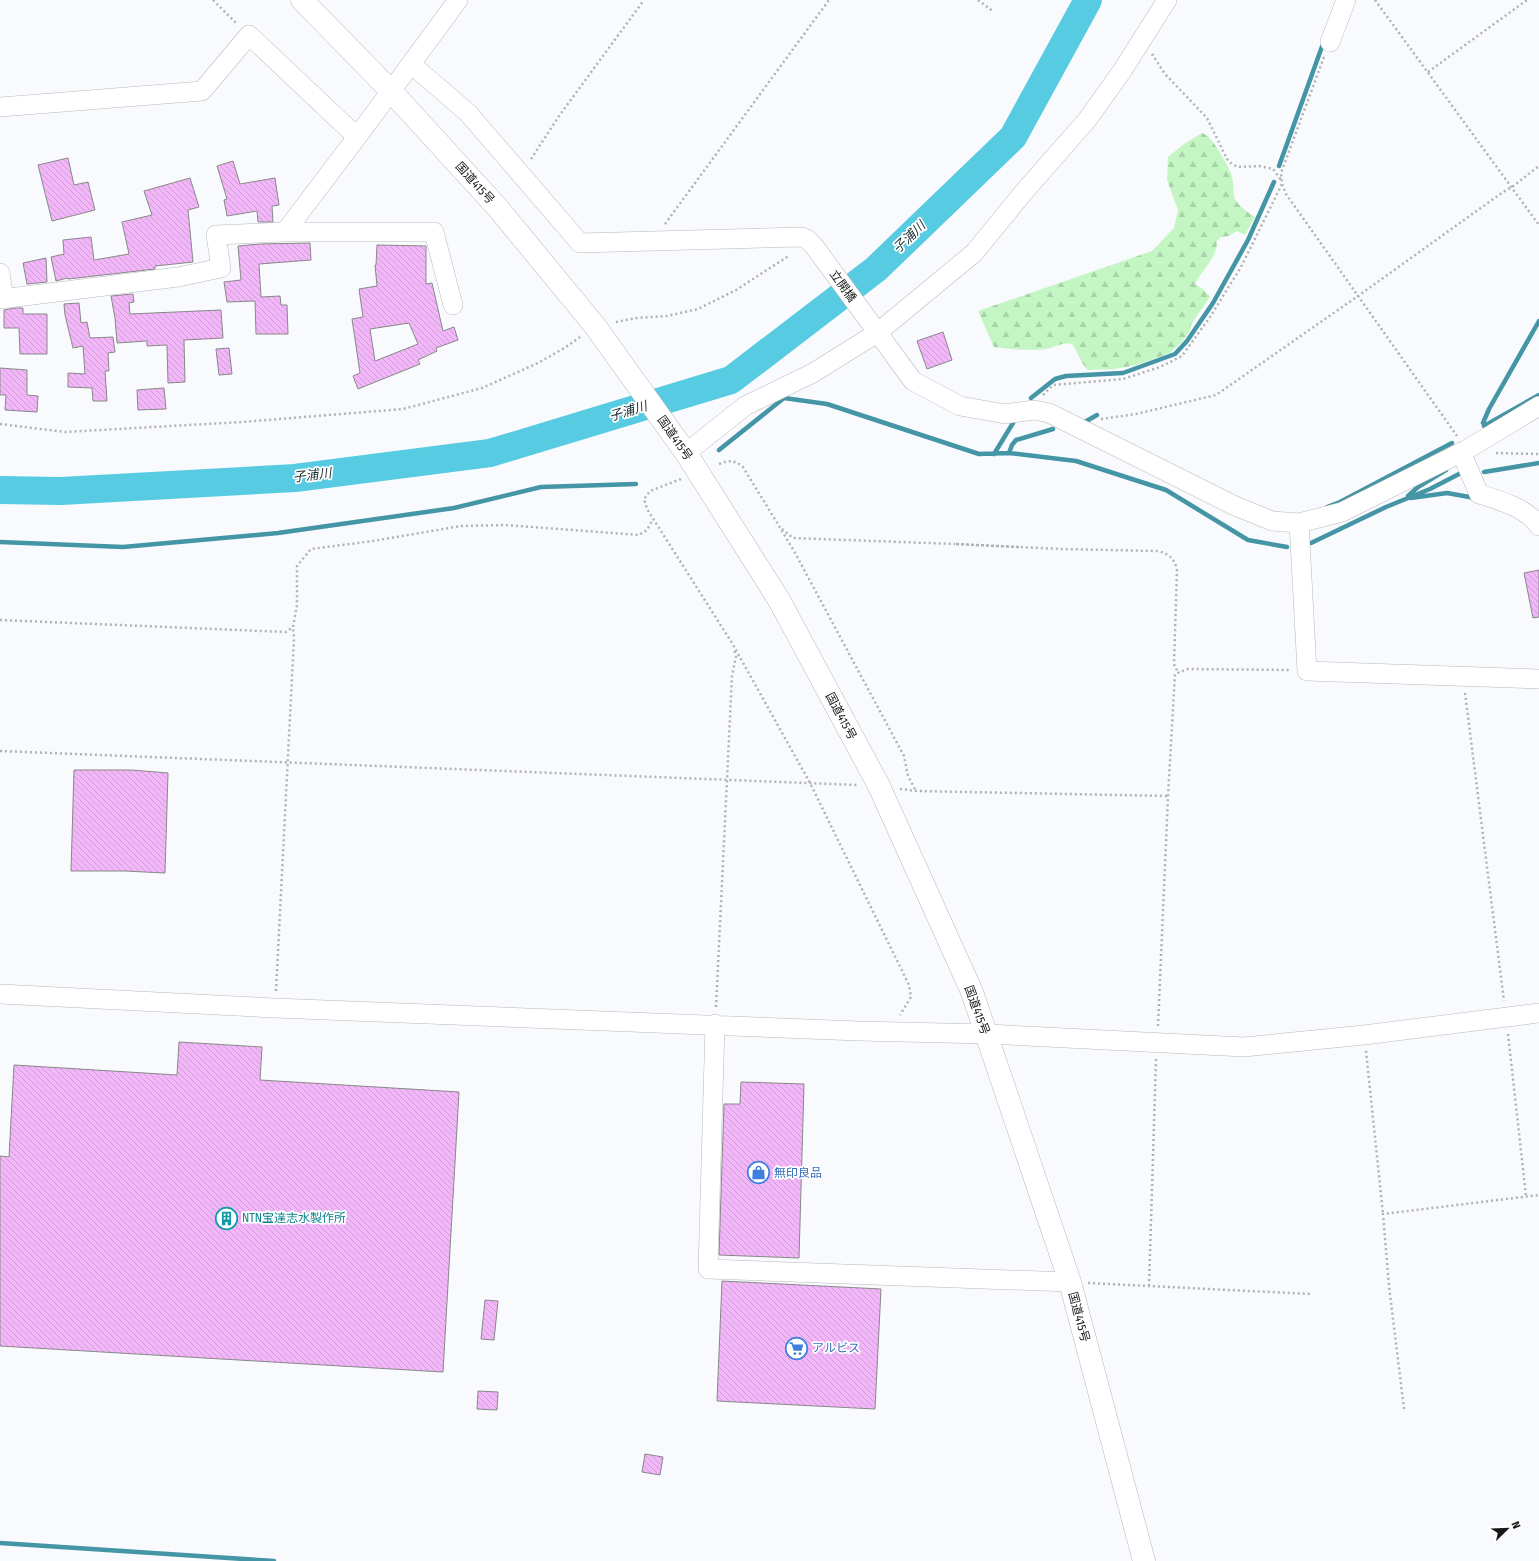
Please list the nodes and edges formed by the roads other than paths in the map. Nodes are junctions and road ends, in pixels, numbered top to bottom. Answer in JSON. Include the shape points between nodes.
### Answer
{"nodes":[{"id":1,"x":302,"y":0,"type":"edge"},
{"id":2,"x":458,"y":0,"type":"edge"},
{"id":3,"x":1167,"y":0,"type":"edge"},
{"id":4,"x":1346,"y":0,"type":"edge"},
{"id":5,"x":1330,"y":42,"type":"road end"},
{"id":6,"x":411,"y":64,"type":"junction"},
{"id":7,"x":391,"y":90,"type":"junction"},
{"id":8,"x":0,"y":107,"type":"edge"},
{"id":9,"x":358,"y":137,"type":"junction"},
{"id":10,"x":285,"y":232,"type":"junction"},
{"id":11,"x":0,"y":273,"type":"edge"},
{"id":12,"x":2,"y":299,"type":"edge"},
{"id":13,"x":453,"y":304,"type":"dead end"},
{"id":14,"x":874,"y":330,"type":"junction"},
{"id":15,"x":1539,"y":406,"type":"edge"},
{"id":16,"x":682,"y":446,"type":"junction"},
{"id":17,"x":1464,"y":451,"type":"junction"},
{"id":18,"x":1299,"y":523,"type":"junction"},
{"id":19,"x":1539,"y":526,"type":"edge"},
{"id":20,"x":1539,"y":679,"type":"edge"},
{"id":21,"x":0,"y":994,"type":"edge"},
{"id":22,"x":1539,"y":1013,"type":"edge"},
{"id":23,"x":715,"y":1024,"type":"junction"},
{"id":24,"x":987,"y":1034,"type":"junction"},
{"id":25,"x":1070,"y":1282,"type":"junction"},
{"id":26,"x":1144,"y":1561,"type":"edge"}],
"edges":[{"from":1,"to":7,"type":"highway","name":"国道415号"},
{"from":2,"to":6,"type":"street"},
{"from":3,"to":14,"type":"street","via":[[1087,120],[974,253]]},
{"from":4,"to":5,"type":"street"},
{"from":6,"to":7,"type":"street"},
{"from":6,"to":14,"type":"street","name":"立開橋","via":[[468,113],[580,243],[802,237],[814,246]]},
{"from":7,"to":9,"type":"street"},
{"from":7,"to":16,"type":"highway","name":"国道415号","via":[[497,207],[599,332]]},
{"from":8,"to":9,"type":"street","via":[[202,91],[249,36]]},
{"from":9,"to":10,"type":"street"},
{"from":10,"to":12,"type":"street","via":[[216,236],[220,268],[178,277]]},
{"from":10,"to":13,"type":"street","via":[[434,232]]},
{"from":11,"to":12,"type":"street"},
{"from":14,"to":16,"type":"street","via":[[813,373],[745,406]]},
{"from":14,"to":18,"type":"street","name":"立開橋","via":[[913,381],[960,406],[1005,414],[1034,410],[1048,413],[1233,505],[1272,521]]},
{"from":15,"to":17,"type":"street"},
{"from":16,"to":24,"type":"highway","name":"国道415号","via":[[779,600],[879,786],[972,992]]},
{"from":17,"to":18,"type":"street","via":[[1342,512]]},
{"from":17,"to":19,"type":"street","via":[[1479,494],[1509,503]]},
{"from":18,"to":20,"type":"street","via":[[1307,670]]},
{"from":21,"to":23,"type":"street","via":[[275,1008]]},
{"from":22,"to":24,"type":"street","via":[[1244,1047]]},
{"from":23,"to":24,"type":"street"},
{"from":23,"to":25,"type":"street","via":[[708,1269]]},
{"from":24,"to":25,"type":"highway","name":"国道415号"},
{"from":25,"to":26,"type":"highway","name":"国道415号"}]}
